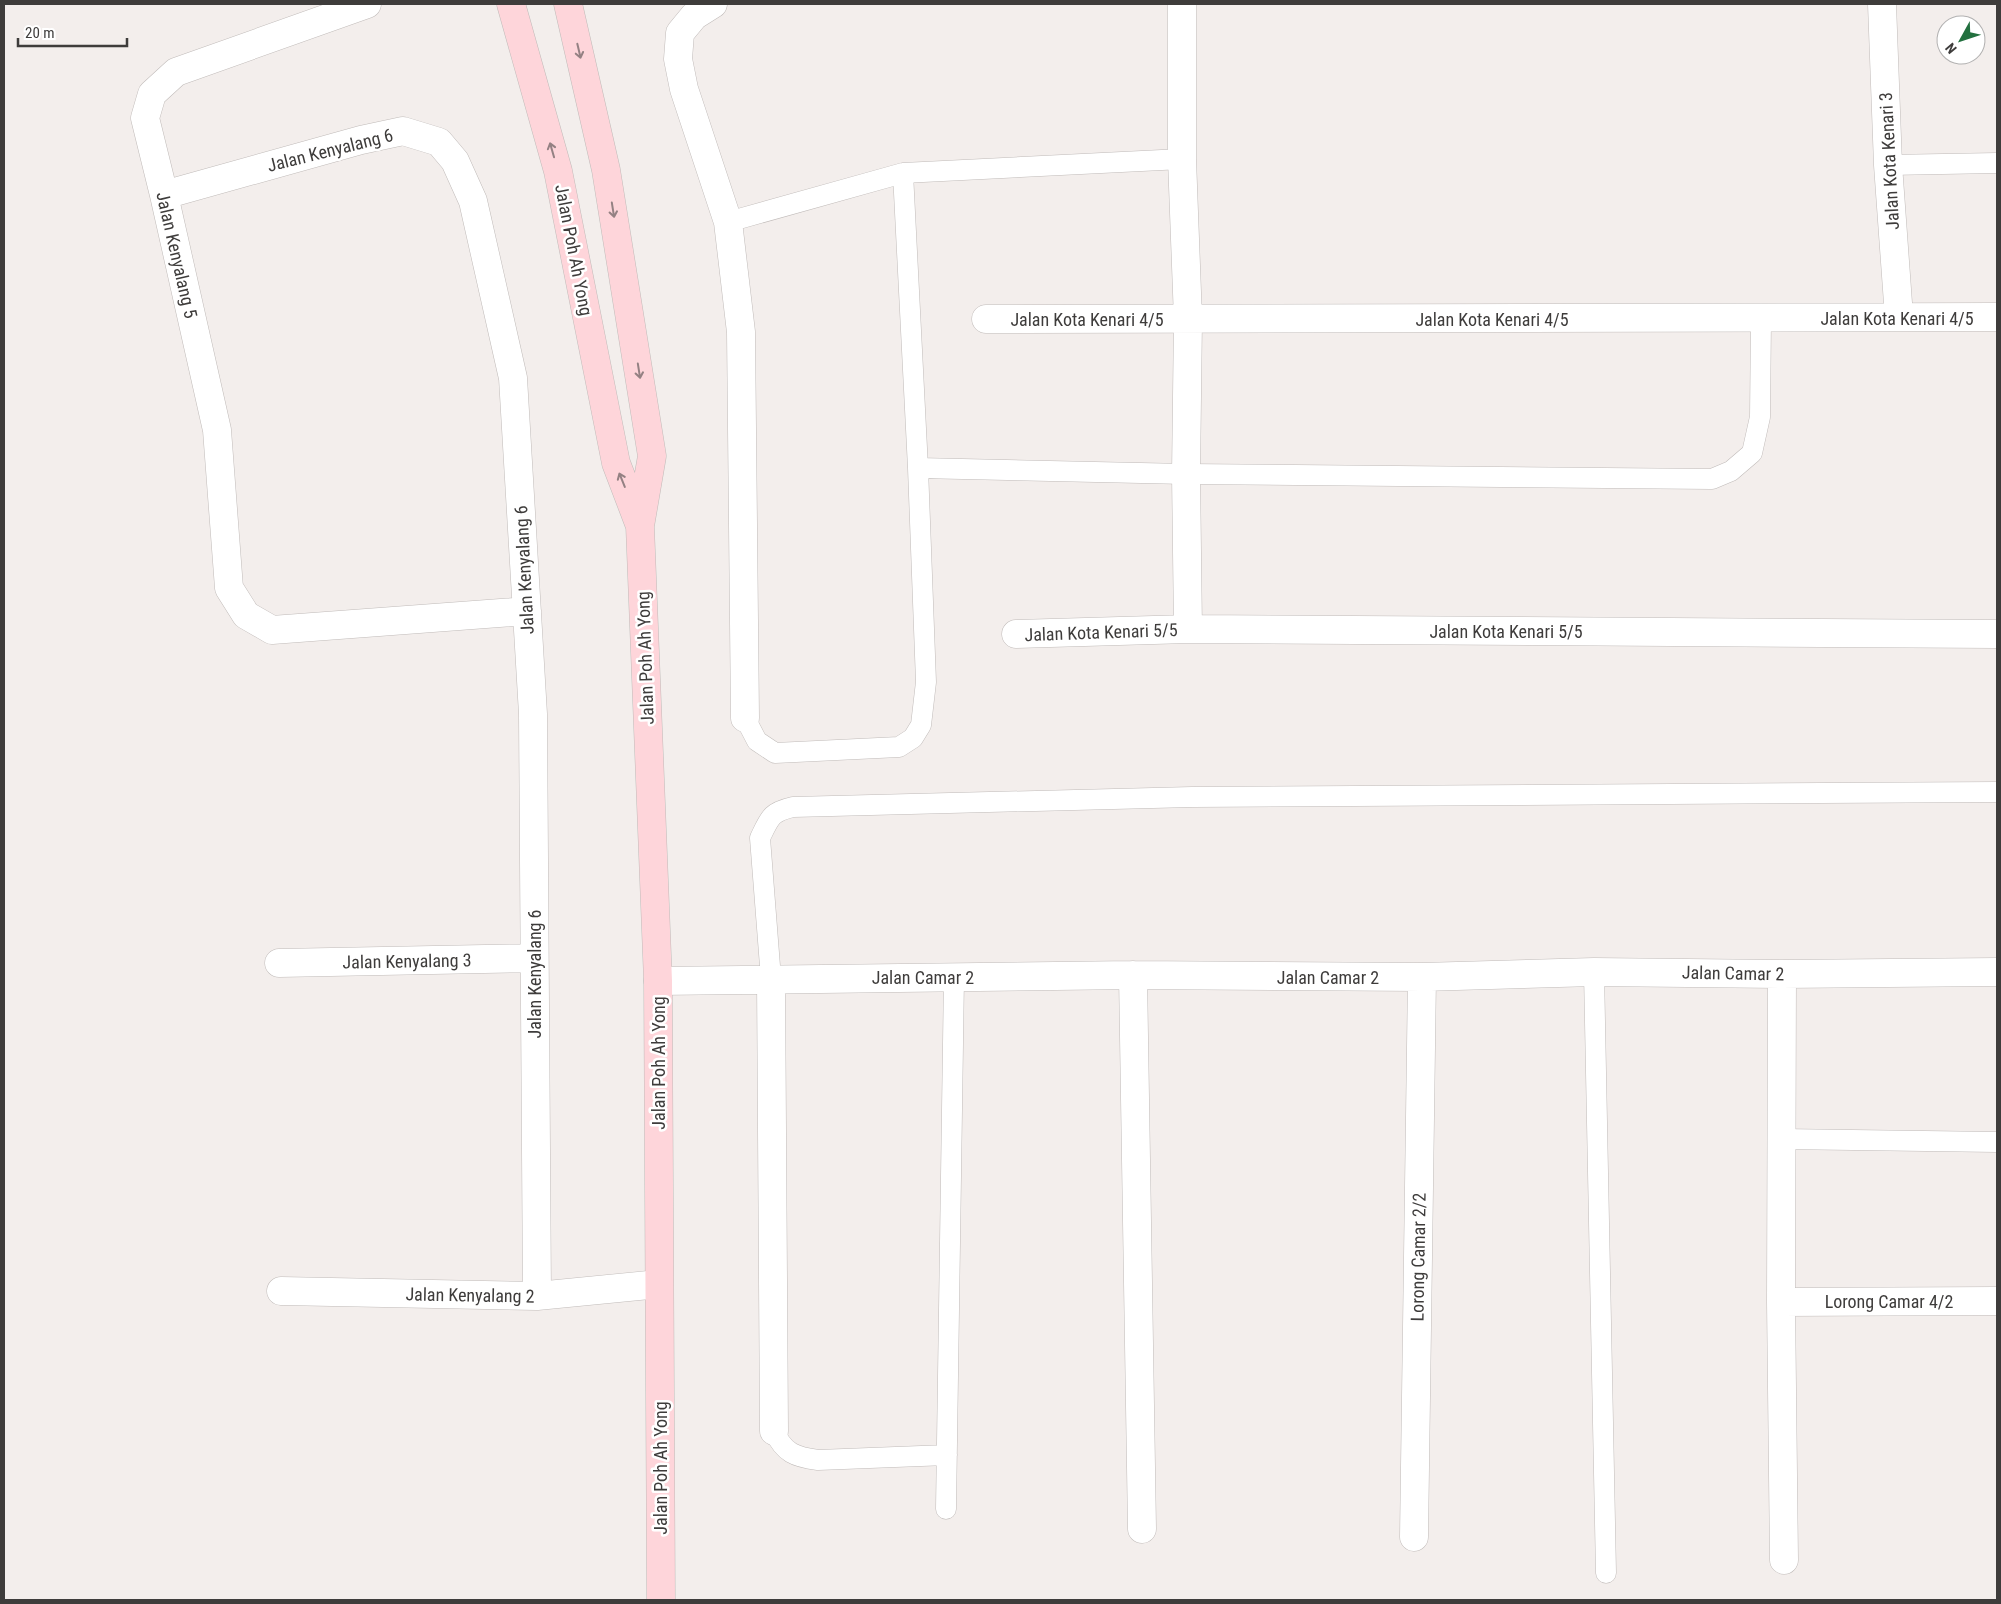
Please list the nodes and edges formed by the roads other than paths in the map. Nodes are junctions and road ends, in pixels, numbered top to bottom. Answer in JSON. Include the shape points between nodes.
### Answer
{"nodes":[{"id":1,"x":367,"y":4,"type":"edge"},
{"id":2,"x":512,"y":4,"type":"edge"},
{"id":3,"x":568,"y":4,"type":"edge"},
{"id":4,"x":713,"y":4,"type":"edge"},
{"id":5,"x":1182,"y":4,"type":"edge"},
{"id":6,"x":1882,"y":4,"type":"edge"},
{"id":7,"x":1182,"y":159,"type":"junction"},
{"id":8,"x":1997,"y":162,"type":"edge"},
{"id":9,"x":1888,"y":166,"type":"junction"},
{"id":10,"x":903,"y":173,"type":"junction"},
{"id":11,"x":164,"y":195,"type":"junction"},
{"id":12,"x":728,"y":222,"type":"junction"},
{"id":13,"x":1899,"y":317,"type":"junction"},
{"id":14,"x":1997,"y":318,"type":"edge"},
{"id":15,"x":986,"y":319,"type":"dead end"},
{"id":16,"x":1188,"y":319,"type":"junction"},
{"id":17,"x":1761,"y":319,"type":"junction"},
{"id":18,"x":918,"y":468,"type":"junction"},
{"id":19,"x":1186,"y":474,"type":"junction"},
{"id":20,"x":640,"y":526,"type":"junction"},
{"id":21,"x":527,"y":611,"type":"junction"},
{"id":22,"x":1188,"y":629,"type":"junction"},
{"id":23,"x":1016,"y":634,"type":"dead end"},
{"id":24,"x":1997,"y":634,"type":"edge"},
{"id":25,"x":745,"y":718,"type":"joint"},
{"id":26,"x":1997,"y":792,"type":"edge"},
{"id":27,"x":534,"y":958,"type":"junction"},
{"id":28,"x":279,"y":963,"type":"dead end"},
{"id":29,"x":1594,"y":972,"type":"junction"},
{"id":30,"x":1997,"y":972,"type":"edge"},
{"id":31,"x":1782,"y":974,"type":"junction"},
{"id":32,"x":1133,"y":976,"type":"junction"},
{"id":33,"x":954,"y":977,"type":"junction"},
{"id":34,"x":1422,"y":977,"type":"junction"},
{"id":35,"x":771,"y":979,"type":"junction"},
{"id":36,"x":658,"y":981,"type":"junction"},
{"id":37,"x":1780,"y":1139,"type":"junction"},
{"id":38,"x":1997,"y":1142,"type":"edge"},
{"id":39,"x":658,"y":1284,"type":"junction"},
{"id":40,"x":281,"y":1291,"type":"dead end"},
{"id":41,"x":537,"y":1296,"type":"junction"},
{"id":42,"x":1997,"y":1301,"type":"edge"},
{"id":43,"x":1781,"y":1302,"type":"junction"},
{"id":44,"x":774,"y":1431,"type":"joint"},
{"id":45,"x":947,"y":1455,"type":"junction"},
{"id":46,"x":946,"y":1509,"type":"dead end"},
{"id":47,"x":1142,"y":1529,"type":"dead end"},
{"id":48,"x":1414,"y":1537,"type":"dead end"},
{"id":49,"x":1784,"y":1560,"type":"dead end"},
{"id":50,"x":1606,"y":1573,"type":"dead end"},
{"id":51,"x":661,"y":1600,"type":"edge"}],
"edges":[{"from":1,"to":11,"type":"street","name":"Jalan Kenyalang 5","via":[[176,72],[152,94],[145,118]]},
{"from":20,"to":2,"type":"main road","name":"Jalan Poh Ah Yong","one_way":true,"via":[[616,463],[558,171]]},
{"from":3,"to":20,"type":"main road","name":"Jalan Poh Ah Yong","one_way":true,"via":[[606,170],[652,456]]},
{"from":4,"to":12,"type":"street","via":[[694,16],[680,33],[678,59],[684,89]]},
{"from":5,"to":7,"type":"street"},
{"from":6,"to":9,"type":"street","name":"Jalan Kota Kenari 3"},
{"from":7,"to":10,"type":"lane"},
{"from":7,"to":16,"type":"street"},
{"from":8,"to":9,"type":"lane"},
{"from":9,"to":13,"type":"street","name":"Jalan Kota Kenari 3"},
{"from":10,"to":12,"type":"lane"},
{"from":10,"to":18,"type":"lane"},
{"from":11,"to":21,"type":"street","name":"Jalan Kenyalang 5","via":[[217,430],[229,588],[246,615],[272,630]]},
{"from":11,"to":21,"type":"street","name":"Jalan Kenyalang 6","via":[[404,131],[439,142],[455,161],[473,201],[513,378]]},
{"from":12,"to":25,"type":"street","via":[[741,332]]},
{"from":13,"to":14,"type":"street","name":"Jalan Kota Kenari 4/5"},
{"from":13,"to":17,"type":"street","name":"Jalan Kota Kenari 4/5"},
{"from":15,"to":16,"type":"street","name":"Jalan Kota Kenari 4/5"},
{"from":16,"to":17,"type":"street","name":"Jalan Kota Kenari 4/5"},
{"from":16,"to":19,"type":"street"},
{"from":17,"to":19,"type":"lane","via":[[1760,416],[1752,453],[1731,471],[1712,479]]},
{"from":18,"to":19,"type":"lane"},
{"from":18,"to":25,"type":"lane","via":[[926,682],[921,725],[913,738],[899,747],[775,754],[757,741]]},
{"from":19,"to":22,"type":"street"},
{"from":20,"to":36,"type":"main road","name":"Jalan Poh Ah Yong"},
{"from":21,"to":27,"type":"street","name":"Jalan Kenyalang 6","via":[[533,714]]},
{"from":22,"to":23,"type":"street","name":"Jalan Kota Kenari 5/5"},
{"from":22,"to":24,"type":"street","name":"Jalan Kota Kenari 5/5"},
{"from":26,"to":35,"type":"lane","via":[[1192,797],[793,807],[777,811],[760,838]]},
{"from":27,"to":28,"type":"street","name":"Jalan Kenyalang 3"},
{"from":27,"to":41,"type":"street","name":"Jalan Kenyalang 6"},
{"from":29,"to":31,"type":"street","name":"Jalan Camar 2"},
{"from":29,"to":34,"type":"street","name":"Jalan Camar 2"},
{"from":29,"to":50,"type":"lane"},
{"from":30,"to":31,"type":"street","name":"Jalan Camar 2"},
{"from":31,"to":37,"type":"street"},
{"from":32,"to":33,"type":"street","name":"Jalan Camar 2"},
{"from":32,"to":34,"type":"street","name":"Jalan Camar 2"},
{"from":32,"to":47,"type":"street"},
{"from":33,"to":35,"type":"street","name":"Jalan Camar 2"},
{"from":33,"to":45,"type":"lane"},
{"from":34,"to":48,"type":"street","name":"Lorong Camar 2/2"},
{"from":35,"to":36,"type":"street","name":"Jalan Camar 2"},
{"from":35,"to":44,"type":"street"},
{"from":36,"to":39,"type":"main road","name":"Jalan Poh Ah Yong"},
{"from":37,"to":38,"type":"lane"},
{"from":37,"to":43,"type":"street"},
{"from":39,"to":41,"type":"street","name":"Jalan Kenyalang 2"},
{"from":39,"to":51,"type":"main road","name":"Jalan Poh Ah Yong"},
{"from":40,"to":41,"type":"street","name":"Jalan Kenyalang 2"},
{"from":42,"to":43,"type":"street","name":"Lorong Camar 4/2"},
{"from":43,"to":49,"type":"street"},
{"from":44,"to":45,"type":"lane","via":[[788,1452],[818,1460]]},
{"from":45,"to":46,"type":"lane"}]}
